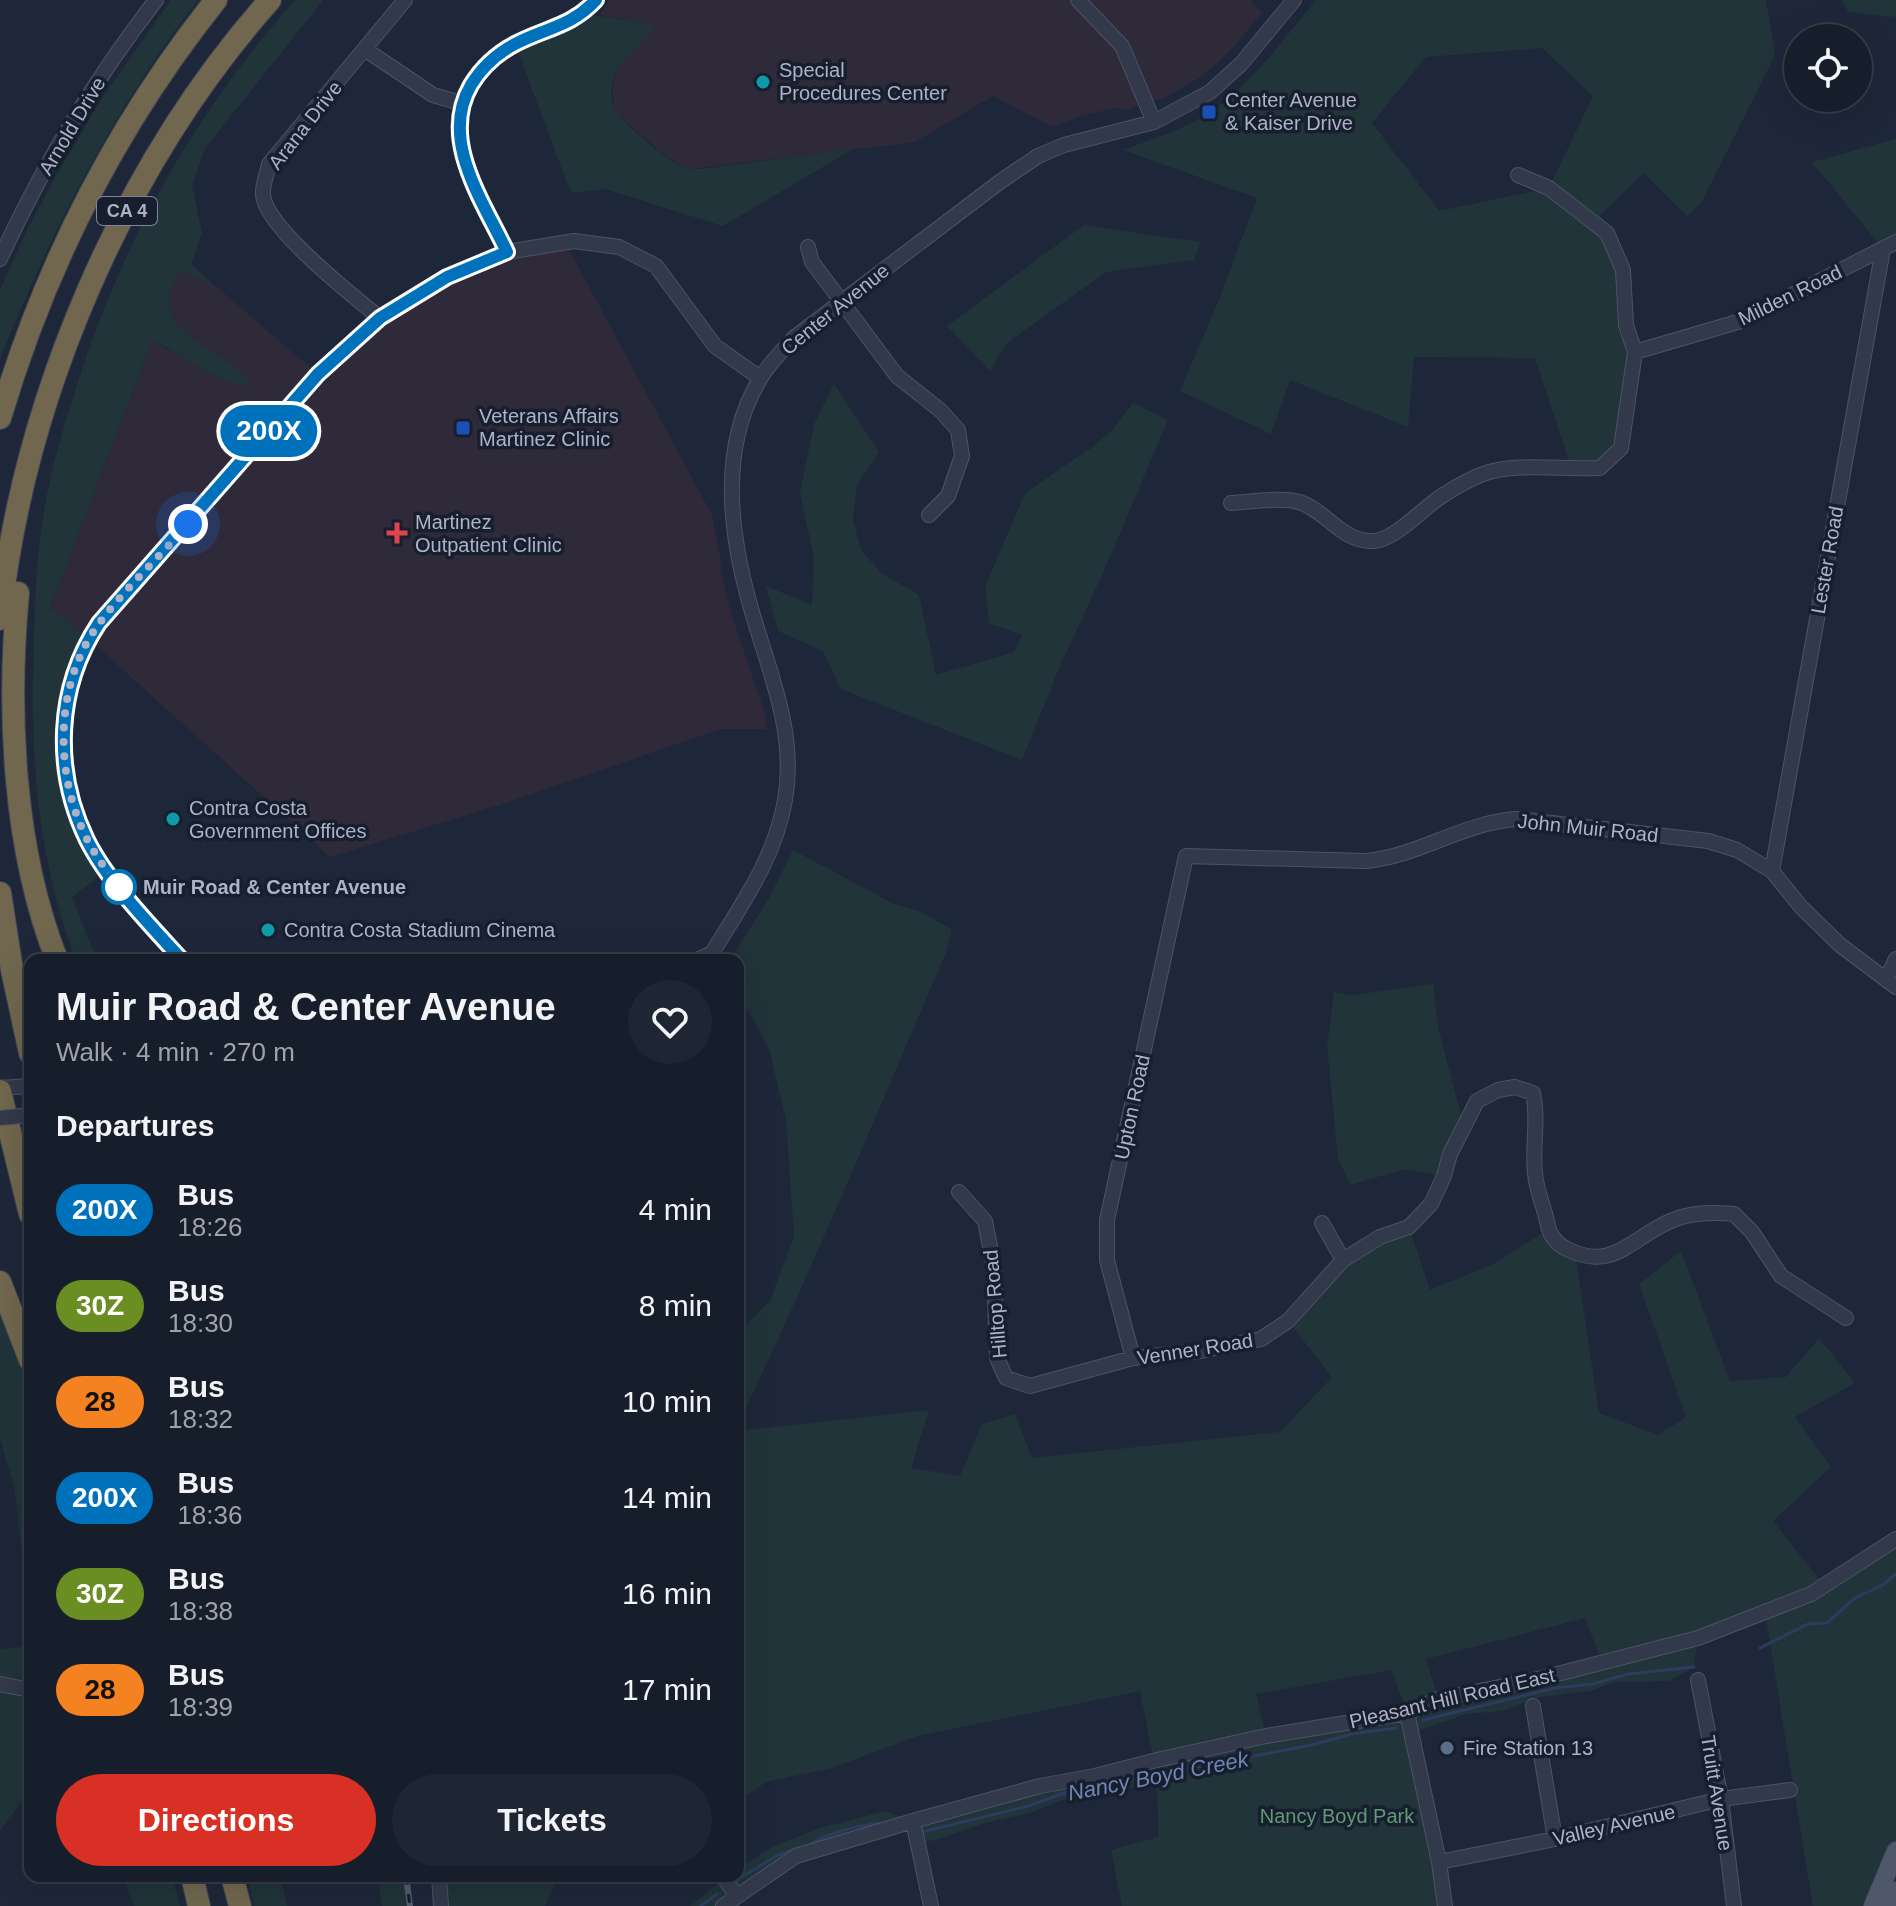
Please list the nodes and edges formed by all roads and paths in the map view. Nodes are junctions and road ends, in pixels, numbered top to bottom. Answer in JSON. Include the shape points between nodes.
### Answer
{"nodes":[{"id":1,"x":156,"y":0,"type":"edge"},
{"id":2,"x":216,"y":0,"type":"edge"},
{"id":3,"x":270,"y":0,"type":"edge"},
{"id":4,"x":405,"y":0,"type":"edge"},
{"id":5,"x":596,"y":0,"type":"edge"},
{"id":6,"x":1078,"y":0,"type":"edge"},
{"id":7,"x":1294,"y":0,"type":"edge"},
{"id":8,"x":366,"y":50,"type":"junction"},
{"id":9,"x":461,"y":103,"type":"junction"},
{"id":10,"x":1154,"y":122,"type":"junction"},
{"id":11,"x":1518,"y":175,"type":"dead end"},
{"id":12,"x":1890,"y":246,"type":"edge"},
{"id":13,"x":808,"y":247,"type":"dead end"},
{"id":14,"x":507,"y":252,"type":"junction"},
{"id":15,"x":0,"y":259,"type":"edge"},
{"id":16,"x":840,"y":302,"type":"junction"},
{"id":17,"x":380,"y":318,"type":"junction"},
{"id":18,"x":1635,"y":352,"type":"junction"},
{"id":19,"x":760,"y":378,"type":"junction"},
{"id":20,"x":0,"y":418,"type":"edge"},
{"id":21,"x":33,"y":448,"type":"junction"},
{"id":22,"x":1231,"y":503,"type":"dead end"},
{"id":23,"x":929,"y":515,"type":"dead end"},
{"id":24,"x":0,"y":619,"type":"edge"},
{"id":25,"x":1186,"y":856,"type":"joint"},
{"id":26,"x":1772,"y":871,"type":"junction"},
{"id":27,"x":0,"y":893,"type":"edge"},
{"id":28,"x":55,"y":954,"type":"edge"},
{"id":29,"x":177,"y":954,"type":"edge"},
{"id":30,"x":712,"y":954,"type":"edge"},
{"id":31,"x":1896,"y":959,"type":"edge"},
{"id":32,"x":1891,"y":983,"type":"edge"},
{"id":33,"x":24,"y":1026,"type":"edge"},
{"id":34,"x":24,"y":1087,"type":"edge"},
{"id":35,"x":0,"y":1090,"type":"edge"},
{"id":36,"x":24,"y":1116,"type":"edge"},
{"id":37,"x":0,"y":1118,"type":"edge"},
{"id":38,"x":24,"y":1189,"type":"edge"},
{"id":39,"x":959,"y":1192,"type":"dead end"},
{"id":40,"x":1322,"y":1223,"type":"dead end"},
{"id":41,"x":1343,"y":1260,"type":"junction"},
{"id":42,"x":0,"y":1282,"type":"edge"},
{"id":43,"x":1846,"y":1318,"type":"dead end"},
{"id":44,"x":24,"y":1344,"type":"edge"},
{"id":45,"x":1133,"y":1358,"type":"junction"},
{"id":46,"x":1006,"y":1378,"type":"joint"},
{"id":47,"x":1896,"y":1539,"type":"edge"},
{"id":48,"x":1698,"y":1680,"type":"dead end"},
{"id":49,"x":0,"y":1684,"type":"edge"},
{"id":50,"x":24,"y":1689,"type":"edge"},
{"id":51,"x":1533,"y":1706,"type":"dead end"},
{"id":52,"x":1407,"y":1713,"type":"junction"},
{"id":53,"x":1790,"y":1790,"type":"dead end"},
{"id":54,"x":1721,"y":1799,"type":"junction"},
{"id":55,"x":913,"y":1821,"type":"junction"},
{"id":56,"x":1555,"y":1839,"type":"junction"},
{"id":57,"x":1896,"y":1851,"type":"edge"},
{"id":58,"x":1439,"y":1862,"type":"junction"},
{"id":59,"x":192,"y":1882,"type":"edge"},
{"id":60,"x":234,"y":1882,"type":"edge"},
{"id":61,"x":439,"y":1882,"type":"edge"},
{"id":62,"x":727,"y":1882,"type":"edge"},
{"id":63,"x":1896,"y":1891,"type":"edge"},
{"id":64,"x":736,"y":1895,"type":"junction"},
{"id":65,"x":197,"y":1906,"type":"edge"},
{"id":66,"x":240,"y":1906,"type":"edge"},
{"id":67,"x":441,"y":1906,"type":"edge"},
{"id":68,"x":723,"y":1906,"type":"edge"},
{"id":69,"x":931,"y":1906,"type":"edge"},
{"id":70,"x":1445,"y":1906,"type":"edge"},
{"id":71,"x":1734,"y":1906,"type":"edge"},
{"id":72,"x":1873,"y":1906,"type":"edge"},
{"id":73,"x":1890,"y":1906,"type":"edge"}],
"edges":[{"from":1,"to":15,"type":"street","name":"Arnold Drive","via":[[73,121]]},
{"from":2,"to":20,"type":"highway","number":"CA 4","via":[[138,110],[79,215],[30,326]]},
{"from":3,"to":21,"type":"highway","number":"CA 4","via":[[193,102],[131,204],[75,323]]},
{"from":4,"to":8,"type":"street","name":"Arana Drive"},
{"from":5,"to":9,"type":"street","via":[[564,25],[515,44],[482,67]]},
{"from":6,"to":10,"type":"street","via":[[1122,46]]},
{"from":7,"to":10,"type":"street","name":"Center Avenue","via":[[1241,64],[1210,92]]},
{"from":8,"to":9,"type":"street","via":[[433,95]]},
{"from":8,"to":17,"type":"street","name":"Arana Drive","via":[[269,164],[262,194],[268,213],[327,275]]},
{"from":9,"to":14,"type":"street","via":[[459,142]]},
{"from":10,"to":16,"type":"street","name":"Center Avenue","via":[[1038,156]]},
{"from":11,"to":18,"type":"street","via":[[1549,188],[1607,233],[1623,270],[1626,325]]},
{"from":12,"to":18,"type":"street","name":"Milden Road","via":[[1741,321]]},
{"from":12,"to":26,"type":"street","name":"Lester Road"},
{"from":13,"to":16,"type":"street","via":[[812,262]]},
{"from":14,"to":17,"type":"street","via":[[447,277]]},
{"from":14,"to":19,"type":"street","via":[[574,241],[619,247],[656,266],[715,346]]},
{"from":16,"to":19,"type":"street","name":"Center Avenue","via":[[795,337]]},
{"from":16,"to":23,"type":"street","via":[[897,376],[958,430],[962,456],[948,496]]},
{"from":17,"to":29,"type":"street","via":[[318,374],[99,623],[72,679],[63,735],[78,816],[105,869]]},
{"from":18,"to":22,"type":"street","via":[[1621,448],[1600,468],[1485,473],[1443,494],[1377,541],[1341,532],[1314,508],[1296,501]]},
{"from":19,"to":30,"type":"street","name":"Center Avenue","via":[[735,446],[733,509],[743,581],[787,731],[786,798],[763,871]]},
{"from":21,"to":24,"type":"highway","number":"CA 4"},
{"from":21,"to":28,"type":"highway","via":[[15,621],[14,741],[25,841]]},
{"from":25,"to":26,"type":"street","name":"John Muir Road","via":[[1388,859],[1490,821],[1516,819],[1708,841],[1737,850]]},
{"from":25,"to":45,"type":"street","name":"Upton Road","via":[[1107,1220],[1107,1260]]},
{"from":26,"to":32,"type":"street","name":"John Muir Road","via":[[1830,935]]},
{"from":27,"to":33,"type":"highway"},
{"from":31,"to":32,"type":"street"},
{"from":34,"to":35,"type":"street"},
{"from":35,"to":38,"type":"highway"},
{"from":36,"to":37,"type":"street","bridge":true},
{"from":39,"to":46,"type":"street","name":"Hilltop Road","via":[[985,1221],[994,1267],[997,1358]]},
{"from":40,"to":41,"type":"street"},
{"from":41,"to":43,"type":"street","name":"Venner Road","via":[[1380,1237],[1409,1227],[1431,1204],[1477,1101],[1515,1087],[1533,1093],[1538,1113],[1535,1174],[1549,1229],[1559,1246],[1599,1258],[1624,1251],[1675,1219],[1708,1212],[1734,1214],[1781,1276]]},
{"from":41,"to":45,"type":"street","name":"Venner Road","via":[[1288,1321],[1261,1339]]},
{"from":42,"to":44,"type":"highway"},
{"from":45,"to":46,"type":"street","name":"Venner Road","via":[[1030,1386]]},
{"from":47,"to":52,"type":"street","name":"Pleasant Hill Road East","via":[[1811,1594],[1698,1638],[1438,1699]]},
{"from":48,"to":54,"type":"street","name":"Truitt Avenue"},
{"from":49,"to":50,"type":"street"},
{"from":51,"to":56,"type":"street"},
{"from":52,"to":55,"type":"street","name":"Pleasant Hill Road East","via":[[1266,1736],[1040,1786]]},
{"from":52,"to":58,"type":"street"},
{"from":53,"to":54,"type":"street","name":"Valley Avenue"},
{"from":54,"to":56,"type":"street","name":"Valley Avenue"},
{"from":54,"to":71,"type":"street","name":"Truitt Avenue"},
{"from":55,"to":64,"type":"street","name":"Pleasant Hill Road East","via":[[796,1856]]},
{"from":55,"to":69,"type":"street"},
{"from":56,"to":58,"type":"street","name":"Valley Avenue"},
{"from":57,"to":72,"type":"main road"},
{"from":58,"to":70,"type":"street"},
{"from":59,"to":65,"type":"highway"},
{"from":60,"to":66,"type":"highway"},
{"from":61,"to":67,"type":"street"},
{"from":62,"to":64,"type":"street"},
{"from":63,"to":73,"type":"main road"},
{"from":64,"to":68,"type":"street","name":"Pleasant Hill Road East"}]}
